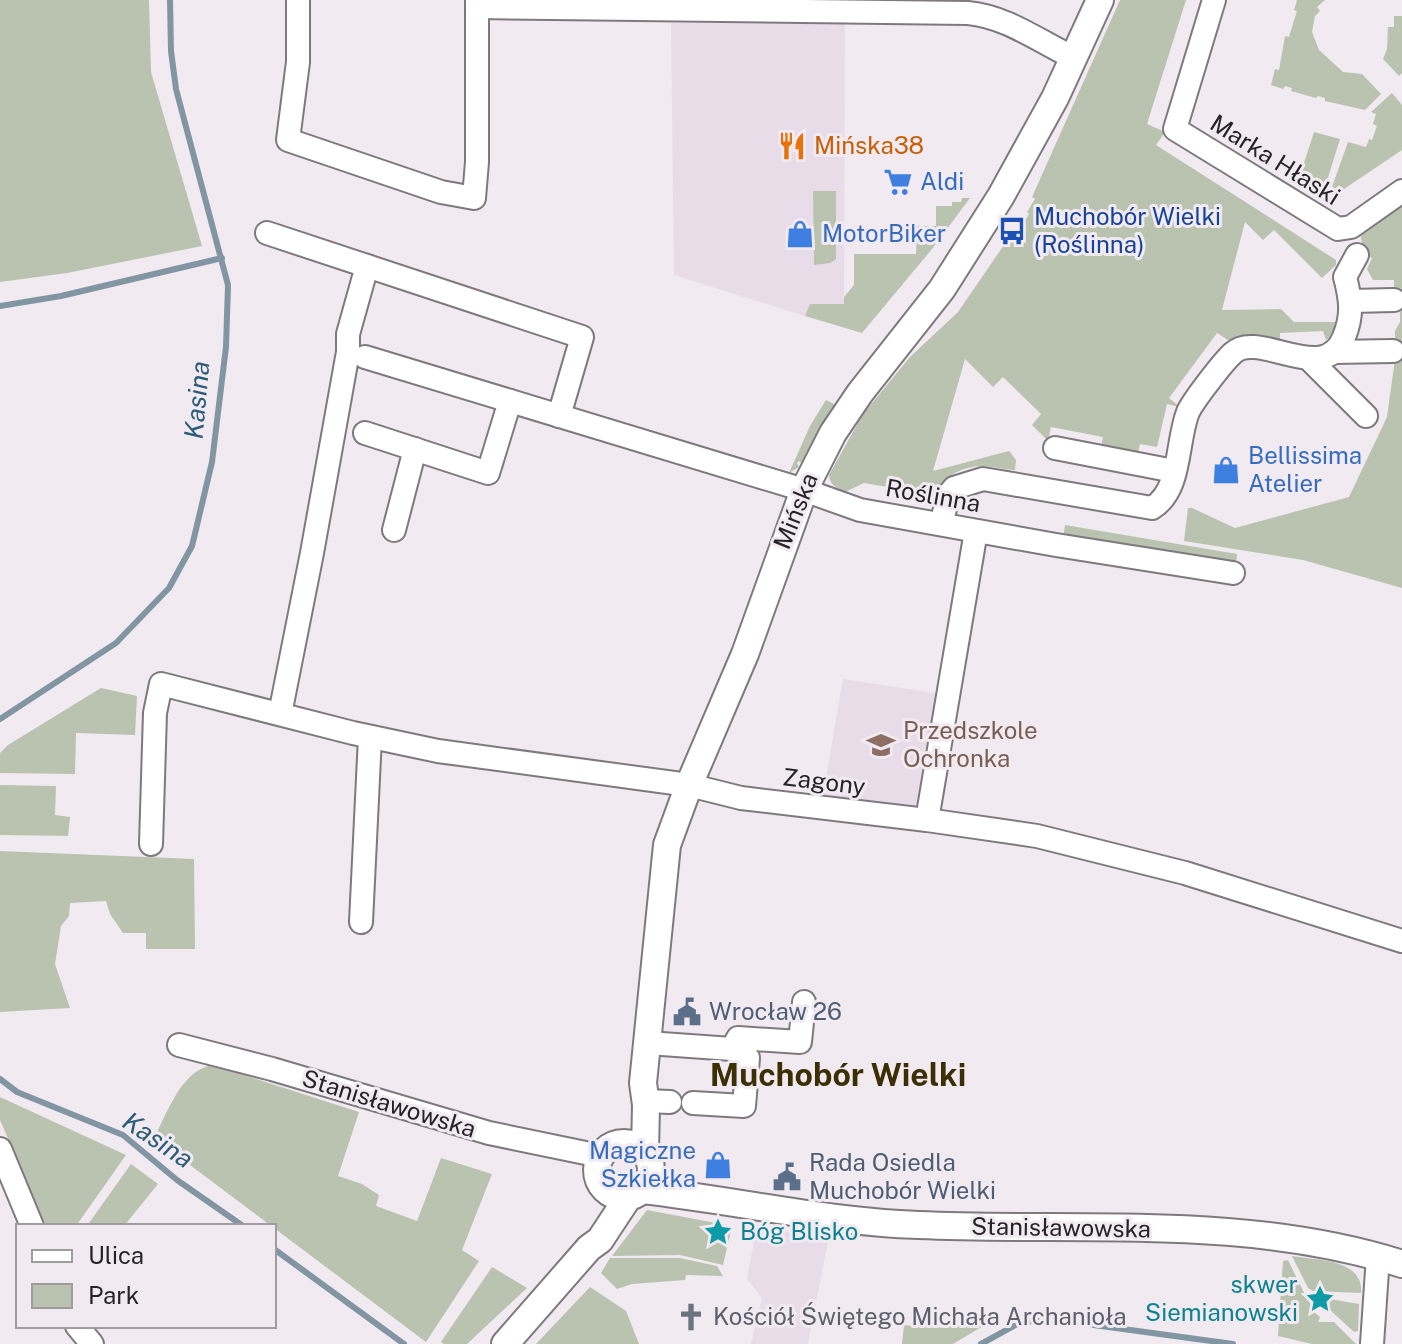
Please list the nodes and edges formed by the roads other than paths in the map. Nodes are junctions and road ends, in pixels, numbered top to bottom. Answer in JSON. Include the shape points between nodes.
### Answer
{"nodes":[{"id":1,"x":298,"y":0,"type":"edge"},
{"id":2,"x":1100,"y":0,"type":"edge"},
{"id":3,"x":1214,"y":0,"type":"edge"},
{"id":4,"x":477,"y":3,"type":"edge"},
{"id":5,"x":1074,"y":58,"type":"junction"},
{"id":6,"x":1402,"y":191,"type":"edge"},
{"id":7,"x":267,"y":233,"type":"dead end"},
{"id":8,"x":1357,"y":255,"type":"dead end"},
{"id":9,"x":367,"y":266,"type":"junction"},
{"id":10,"x":1394,"y":300,"type":"dead end"},
{"id":11,"x":1351,"y":301,"type":"junction"},
{"id":12,"x":1393,"y":351,"type":"dead end"},
{"id":13,"x":1333,"y":352,"type":"junction"},
{"id":14,"x":365,"y":357,"type":"dead end"},
{"id":15,"x":1309,"y":359,"type":"junction"},
{"id":16,"x":510,"y":401,"type":"junction"},
{"id":17,"x":561,"y":409,"type":"junction"},
{"id":18,"x":1366,"y":416,"type":"dead end"},
{"id":19,"x":365,"y":433,"type":"dead end"},
{"id":20,"x":1055,"y":448,"type":"dead end"},
{"id":21,"x":415,"y":449,"type":"junction"},
{"id":22,"x":1174,"y":471,"type":"junction"},
{"id":23,"x":804,"y":490,"type":"junction"},
{"id":24,"x":941,"y":524,"type":"junction"},
{"id":25,"x":394,"y":530,"type":"dead end"},
{"id":26,"x":976,"y":531,"type":"junction"},
{"id":27,"x":1233,"y":573,"type":"dead end"},
{"id":28,"x":280,"y":714,"type":"junction"},
{"id":29,"x":370,"y":737,"type":"junction"},
{"id":30,"x":689,"y":785,"type":"junction"},
{"id":31,"x":927,"y":820,"type":"junction"},
{"id":32,"x":151,"y":844,"type":"dead end"},
{"id":33,"x":361,"y":922,"type":"dead end"},
{"id":34,"x":1402,"y":941,"type":"edge"},
{"id":35,"x":804,"y":1002,"type":"dead end"},
{"id":36,"x":648,"y":1043,"type":"junction"},
{"id":37,"x":179,"y":1045,"type":"dead end"},
{"id":38,"x":732,"y":1049,"type":"junction"},
{"id":39,"x":653,"y":1095,"type":"junction"},
{"id":40,"x":693,"y":1103,"type":"dead end"},
{"id":41,"x":0,"y":1149,"type":"edge"},
{"id":42,"x":609,"y":1150,"type":"junction"},
{"id":43,"x":647,"y":1156,"type":"junction"},
{"id":44,"x":601,"y":1184,"type":"junction"},
{"id":45,"x":636,"y":1193,"type":"junction"},
{"id":46,"x":719,"y":1199,"type":"junction"},
{"id":47,"x":31,"y":1224,"type":"edge"},
{"id":48,"x":589,"y":1248,"type":"junction"},
{"id":49,"x":1390,"y":1260,"type":"edge"},
{"id":50,"x":79,"y":1328,"type":"edge"},
{"id":51,"x":92,"y":1344,"type":"edge"},
{"id":52,"x":505,"y":1344,"type":"edge"},
{"id":53,"x":1372,"y":1344,"type":"edge"}],
"edges":[{"from":1,"to":4,"type":"street","via":[[298,62],[288,140],[441,192],[474,198]]},
{"from":2,"to":5,"type":"street","name":"Mińska"},
{"from":3,"to":6,"type":"street","name":"Marka Hłaski","via":[[1175,129],[1338,229],[1351,227]]},
{"from":4,"to":5,"type":"street","via":[[968,13],[1013,25]]},
{"from":5,"to":23,"type":"street","name":"Mińska","via":[[984,222],[942,289],[833,433]]},
{"from":7,"to":9,"type":"street"},
{"from":8,"to":11,"type":"street","via":[[1345,277]]},
{"from":9,"to":17,"type":"street","via":[[582,337]]},
{"from":9,"to":28,"type":"street","via":[[348,334]]},
{"from":10,"to":11,"type":"street"},
{"from":11,"to":13,"type":"street","via":[[1351,320]]},
{"from":12,"to":13,"type":"street"},
{"from":13,"to":15,"type":"street"},
{"from":14,"to":16,"type":"street","name":"Roślinna"},
{"from":15,"to":18,"type":"street"},
{"from":15,"to":22,"type":"street","via":[[1262,347],[1234,351],[1188,411]]},
{"from":16,"to":17,"type":"street","name":"Roślinna"},
{"from":16,"to":21,"type":"street","via":[[488,473]]},
{"from":17,"to":23,"type":"street","name":"Roślinna"},
{"from":19,"to":21,"type":"street"},
{"from":20,"to":22,"type":"street"},
{"from":21,"to":25,"type":"street"},
{"from":22,"to":24,"type":"street","via":[[1166,495],[1152,508],[983,479],[949,494]]},
{"from":23,"to":24,"type":"street","name":"Roślinna","via":[[860,510]]},
{"from":23,"to":30,"type":"street","name":"Mińska","via":[[745,654]]},
{"from":24,"to":26,"type":"street","name":"Roślinna"},
{"from":26,"to":27,"type":"street","name":"Roślinna"},
{"from":26,"to":31,"type":"street"},
{"from":28,"to":29,"type":"street","name":"Zagony"},
{"from":28,"to":32,"type":"street","name":"Zagony","via":[[161,684],[155,713]]},
{"from":29,"to":30,"type":"street","name":"Zagony"},
{"from":29,"to":33,"type":"street"},
{"from":30,"to":31,"type":"street","name":"Zagony","via":[[741,798]]},
{"from":30,"to":36,"type":"street","name":"Mińska","via":[[664,863]]},
{"from":31,"to":34,"type":"street","name":"Zagony","via":[[1110,853]]},
{"from":35,"to":38,"type":"street","via":[[800,1042],[738,1038]]},
{"from":36,"to":38,"type":"street"},
{"from":36,"to":39,"type":"street","name":"Mińska"},
{"from":37,"to":42,"type":"street","name":"Stanisławowska","via":[[489,1133]]},
{"from":38,"to":40,"type":"street","via":[[748,1058],[744,1106]]},
{"from":39,"to":42,"type":"street","name":"Mińska"},
{"from":39,"to":43,"type":"street","name":"Mińska"},
{"from":41,"to":47,"type":"street"},
{"from":42,"to":43,"type":"street","via":[[632,1144]]},
{"from":42,"to":44,"type":"street","via":[[597,1170]]},
{"from":43,"to":45,"type":"street","via":[[650,1176]]},
{"from":43,"to":46,"type":"street","name":"Stanisławowska","via":[[668,1174]]},
{"from":44,"to":45,"type":"street","via":[[613,1195]]},
{"from":44,"to":48,"type":"street"},
{"from":45,"to":46,"type":"street","name":"Stanisławowska"},
{"from":45,"to":48,"type":"street"},
{"from":46,"to":49,"type":"street","name":"Stanisławowska","via":[[916,1225],[1263,1234]]},
{"from":48,"to":52,"type":"street"},
{"from":49,"to":53,"type":"street"},
{"from":50,"to":51,"type":"street"}]}
